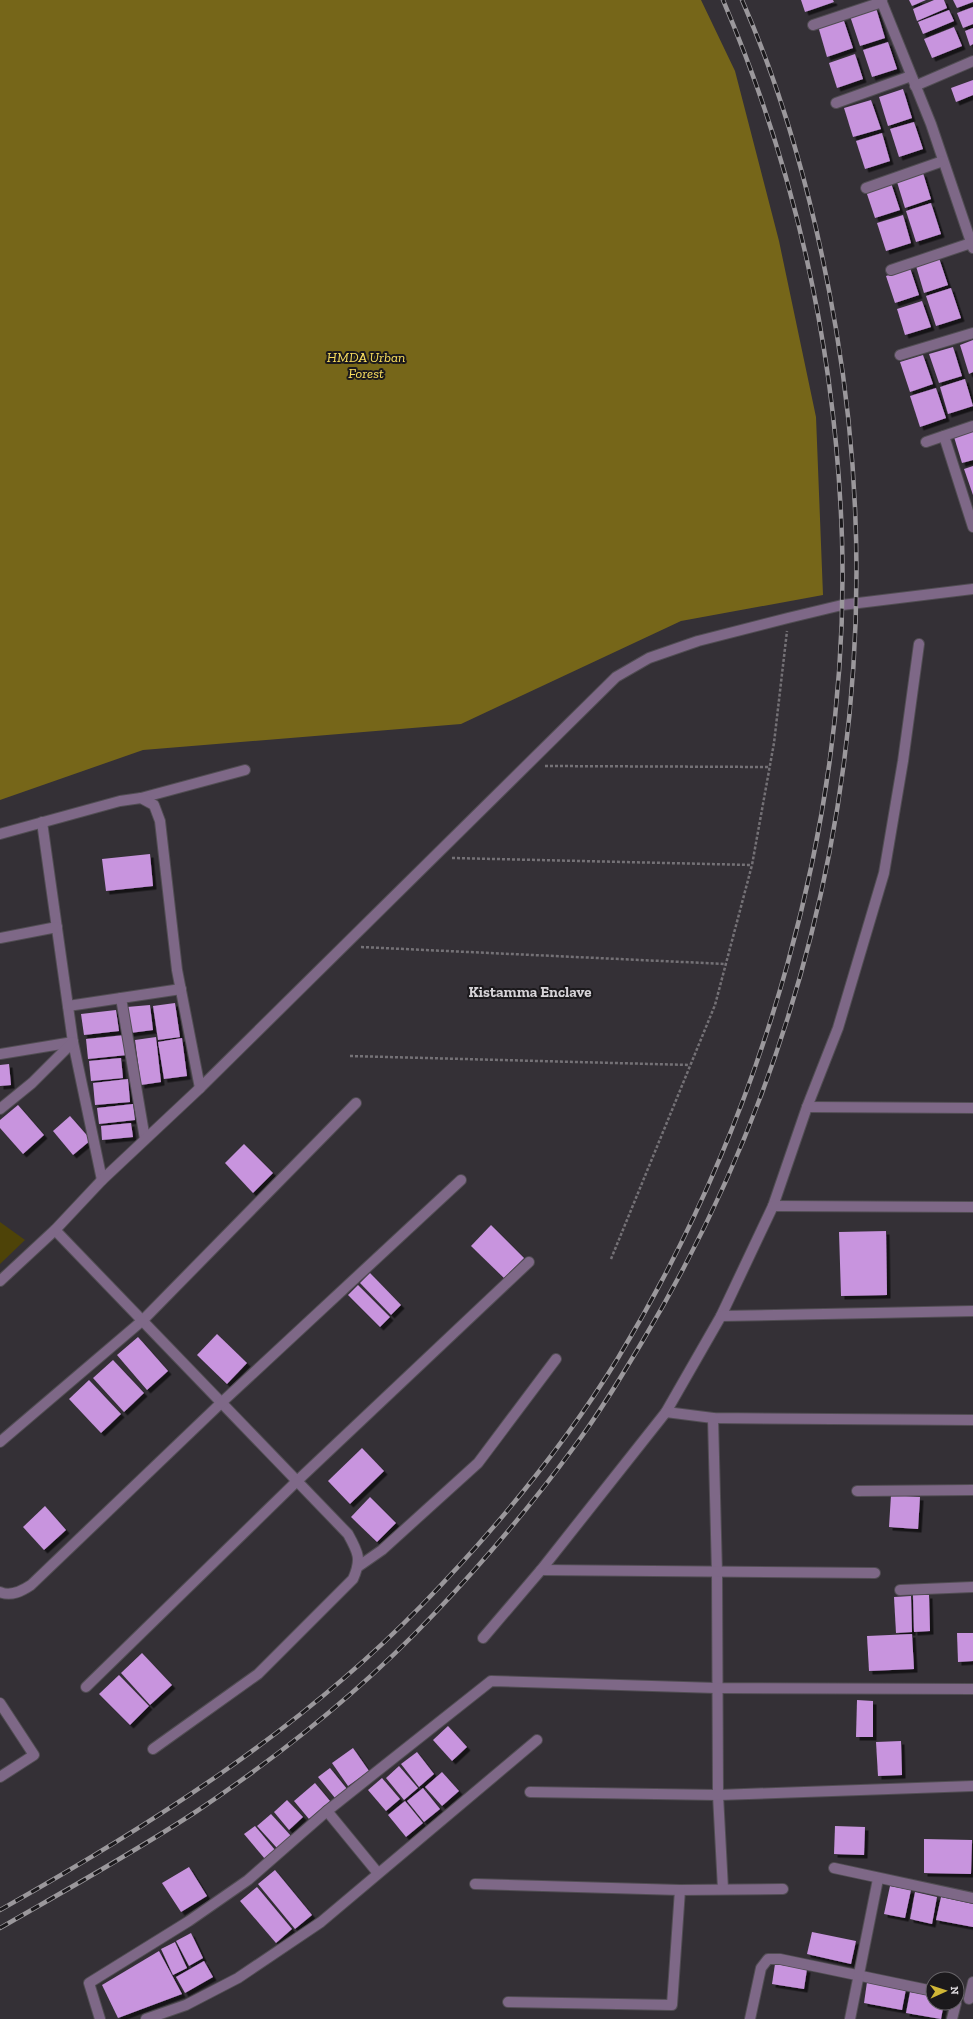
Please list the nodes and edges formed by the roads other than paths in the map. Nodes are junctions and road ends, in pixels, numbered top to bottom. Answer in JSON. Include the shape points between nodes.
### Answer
{"nodes":[{"id":1,"x":882,"y":1,"type":"edge"},
{"id":2,"x":813,"y":25,"type":"dead end"},
{"id":3,"x":973,"y":61,"type":"edge"},
{"id":4,"x":911,"y":76,"type":"junction"},
{"id":5,"x":915,"y":86,"type":"junction"},
{"id":6,"x":836,"y":104,"type":"dead end"},
{"id":7,"x":943,"y":161,"type":"junction"},
{"id":8,"x":866,"y":188,"type":"dead end"},
{"id":9,"x":972,"y":245,"type":"edge"},
{"id":10,"x":891,"y":270,"type":"dead end"},
{"id":11,"x":973,"y":333,"type":"edge"},
{"id":12,"x":900,"y":355,"type":"dead end"},
{"id":13,"x":973,"y":426,"type":"edge"},
{"id":14,"x":944,"y":436,"type":"junction"},
{"id":15,"x":926,"y":442,"type":"dead end"},
{"id":16,"x":973,"y":527,"type":"edge"},
{"id":17,"x":973,"y":589,"type":"edge"},
{"id":18,"x":919,"y":644,"type":"dead end"},
{"id":19,"x":245,"y":770,"type":"dead end"},
{"id":20,"x":141,"y":798,"type":"junction"},
{"id":21,"x":42,"y":822,"type":"junction"},
{"id":22,"x":0,"y":834,"type":"edge"},
{"id":23,"x":56,"y":927,"type":"junction"},
{"id":24,"x":0,"y":938,"type":"edge"},
{"id":25,"x":180,"y":989,"type":"junction"},
{"id":26,"x":121,"y":998,"type":"junction"},
{"id":27,"x":68,"y":1006,"type":"junction"},
{"id":28,"x":73,"y":1042,"type":"junction"},
{"id":29,"x":0,"y":1054,"type":"edge"},
{"id":30,"x":200,"y":1088,"type":"junction"},
{"id":31,"x":356,"y":1103,"type":"dead end"},
{"id":32,"x":807,"y":1107,"type":"junction"},
{"id":33,"x":973,"y":1108,"type":"edge"},
{"id":34,"x":0,"y":1109,"type":"edge"},
{"id":35,"x":145,"y":1139,"type":"junction"},
{"id":36,"x":102,"y":1180,"type":"junction"},
{"id":37,"x":461,"y":1180,"type":"dead end"},
{"id":38,"x":773,"y":1206,"type":"junction"},
{"id":39,"x":973,"y":1207,"type":"edge"},
{"id":40,"x":55,"y":1230,"type":"junction"},
{"id":41,"x":529,"y":1262,"type":"dead end"},
{"id":42,"x":0,"y":1281,"type":"edge"},
{"id":43,"x":973,"y":1311,"type":"edge"},
{"id":44,"x":721,"y":1316,"type":"junction"},
{"id":45,"x":143,"y":1320,"type":"junction"},
{"id":46,"x":556,"y":1359,"type":"dead end"},
{"id":47,"x":221,"y":1403,"type":"junction"},
{"id":48,"x":666,"y":1412,"type":"junction"},
{"id":49,"x":713,"y":1418,"type":"junction"},
{"id":50,"x":973,"y":1420,"type":"edge"},
{"id":51,"x":0,"y":1442,"type":"edge"},
{"id":52,"x":296,"y":1482,"type":"junction"},
{"id":53,"x":973,"y":1490,"type":"edge"},
{"id":54,"x":857,"y":1491,"type":"dead end"},
{"id":55,"x":359,"y":1566,"type":"junction"},
{"id":56,"x":541,"y":1570,"type":"junction"},
{"id":57,"x":717,"y":1573,"type":"junction"},
{"id":58,"x":875,"y":1573,"type":"dead end"},
{"id":59,"x":973,"y":1587,"type":"edge"},
{"id":60,"x":900,"y":1590,"type":"dead end"},
{"id":61,"x":0,"y":1592,"type":"edge"},
{"id":62,"x":483,"y":1638,"type":"dead end"},
{"id":63,"x":86,"y":1687,"type":"dead end"},
{"id":64,"x":716,"y":1688,"type":"junction"},
{"id":65,"x":973,"y":1689,"type":"edge"},
{"id":66,"x":0,"y":1703,"type":"edge"},
{"id":67,"x":537,"y":1740,"type":"dead end"},
{"id":68,"x":153,"y":1749,"type":"dead end"},
{"id":69,"x":0,"y":1777,"type":"edge"},
{"id":70,"x":973,"y":1786,"type":"edge"},
{"id":71,"x":530,"y":1792,"type":"dead end"},
{"id":72,"x":718,"y":1795,"type":"junction"},
{"id":73,"x":327,"y":1811,"type":"junction"},
{"id":74,"x":834,"y":1868,"type":"dead end"},
{"id":75,"x":377,"y":1872,"type":"junction"},
{"id":76,"x":878,"y":1879,"type":"junction"},
{"id":77,"x":475,"y":1884,"type":"dead end"},
{"id":78,"x":723,"y":1889,"type":"junction"},
{"id":79,"x":783,"y":1889,"type":"dead end"},
{"id":80,"x":680,"y":1890,"type":"junction"},
{"id":81,"x":973,"y":1898,"type":"edge"},
{"id":82,"x":860,"y":1976,"type":"junction"},
{"id":83,"x":973,"y":1982,"type":"edge"},
{"id":84,"x":925,"y":1989,"type":"edge"},
{"id":85,"x":971,"y":1999,"type":"edge"},
{"id":86,"x":508,"y":2002,"type":"dead end"},
{"id":87,"x":100,"y":2019,"type":"edge"},
{"id":88,"x":146,"y":2019,"type":"edge"},
{"id":89,"x":750,"y":2019,"type":"edge"},
{"id":90,"x":850,"y":2019,"type":"edge"}],
"edges":[{"from":1,"to":2,"type":"street"},
{"from":1,"to":4,"type":"street"},
{"from":3,"to":5,"type":"street"},
{"from":4,"to":5,"type":"street"},
{"from":4,"to":6,"type":"street"},
{"from":5,"to":7,"type":"street"},
{"from":7,"to":8,"type":"street"},
{"from":7,"to":9,"type":"street"},
{"from":9,"to":10,"type":"street"},
{"from":11,"to":12,"type":"street"},
{"from":13,"to":14,"type":"street"},
{"from":14,"to":15,"type":"street"},
{"from":14,"to":16,"type":"street"},
{"from":17,"to":30,"type":"street","via":[[842,605],[788,618],[698,641],[649,658],[616,677]]},
{"from":18,"to":32,"type":"street","via":[[884,873],[838,1028]]},
{"from":19,"to":20,"type":"street"},
{"from":20,"to":21,"type":"street"},
{"from":20,"to":25,"type":"street","via":[[154,805],[160,821]]},
{"from":21,"to":22,"type":"street"},
{"from":21,"to":23,"type":"street"},
{"from":23,"to":24,"type":"street"},
{"from":23,"to":27,"type":"street"},
{"from":25,"to":26,"type":"street"},
{"from":25,"to":30,"type":"street"},
{"from":26,"to":27,"type":"street"},
{"from":26,"to":35,"type":"street"},
{"from":27,"to":28,"type":"street"},
{"from":28,"to":29,"type":"street"},
{"from":28,"to":34,"type":"street","via":[[32,1083]]},
{"from":28,"to":36,"type":"street"},
{"from":30,"to":35,"type":"street"},
{"from":31,"to":45,"type":"street"},
{"from":32,"to":33,"type":"street"},
{"from":32,"to":38,"type":"street"},
{"from":35,"to":36,"type":"street"},
{"from":36,"to":40,"type":"street"},
{"from":37,"to":47,"type":"street"},
{"from":38,"to":39,"type":"street"},
{"from":38,"to":44,"type":"street"},
{"from":40,"to":42,"type":"street"},
{"from":40,"to":45,"type":"street"},
{"from":41,"to":52,"type":"street"},
{"from":43,"to":44,"type":"street"},
{"from":44,"to":48,"type":"street"},
{"from":45,"to":47,"type":"street"},
{"from":45,"to":51,"type":"street"},
{"from":46,"to":55,"type":"street","via":[[478,1463],[382,1550]]},
{"from":47,"to":52,"type":"street"},
{"from":47,"to":61,"type":"street","via":[[31,1585],[13,1594]]},
{"from":48,"to":49,"type":"street"},
{"from":48,"to":56,"type":"street"},
{"from":49,"to":50,"type":"street"},
{"from":49,"to":57,"type":"street"},
{"from":52,"to":55,"type":"street","via":[[348,1534],[358,1552]]},
{"from":52,"to":63,"type":"street"},
{"from":53,"to":54,"type":"street"},
{"from":55,"to":68,"type":"street","via":[[353,1579],[341,1593],[258,1674]]},
{"from":56,"to":57,"type":"street"},
{"from":56,"to":62,"type":"street"},
{"from":57,"to":58,"type":"street"},
{"from":57,"to":64,"type":"street"},
{"from":59,"to":60,"type":"street"},
{"from":64,"to":65,"type":"street"},
{"from":64,"to":72,"type":"street"},
{"from":64,"to":73,"type":"street","via":[[491,1681]]},
{"from":66,"to":69,"type":"street","via":[[34,1755]]},
{"from":67,"to":75,"type":"street"},
{"from":70,"to":72,"type":"street"},
{"from":71,"to":72,"type":"street"},
{"from":72,"to":78,"type":"street"},
{"from":73,"to":75,"type":"street"},
{"from":73,"to":87,"type":"street","via":[[248,1880],[189,1922],[89,1983]]},
{"from":74,"to":76,"type":"street"},
{"from":75,"to":88,"type":"street","via":[[320,1922],[238,1978],[186,2005]]},
{"from":76,"to":81,"type":"street"},
{"from":76,"to":82,"type":"street"},
{"from":77,"to":80,"type":"street"},
{"from":78,"to":79,"type":"street"},
{"from":78,"to":80,"type":"street"},
{"from":80,"to":86,"type":"street","via":[[672,2005]]},
{"from":82,"to":84,"type":"street"},
{"from":82,"to":89,"type":"street","via":[[780,1959],[768,1959],[761,1968]]},
{"from":82,"to":90,"type":"street"},
{"from":83,"to":85,"type":"street"}]}
